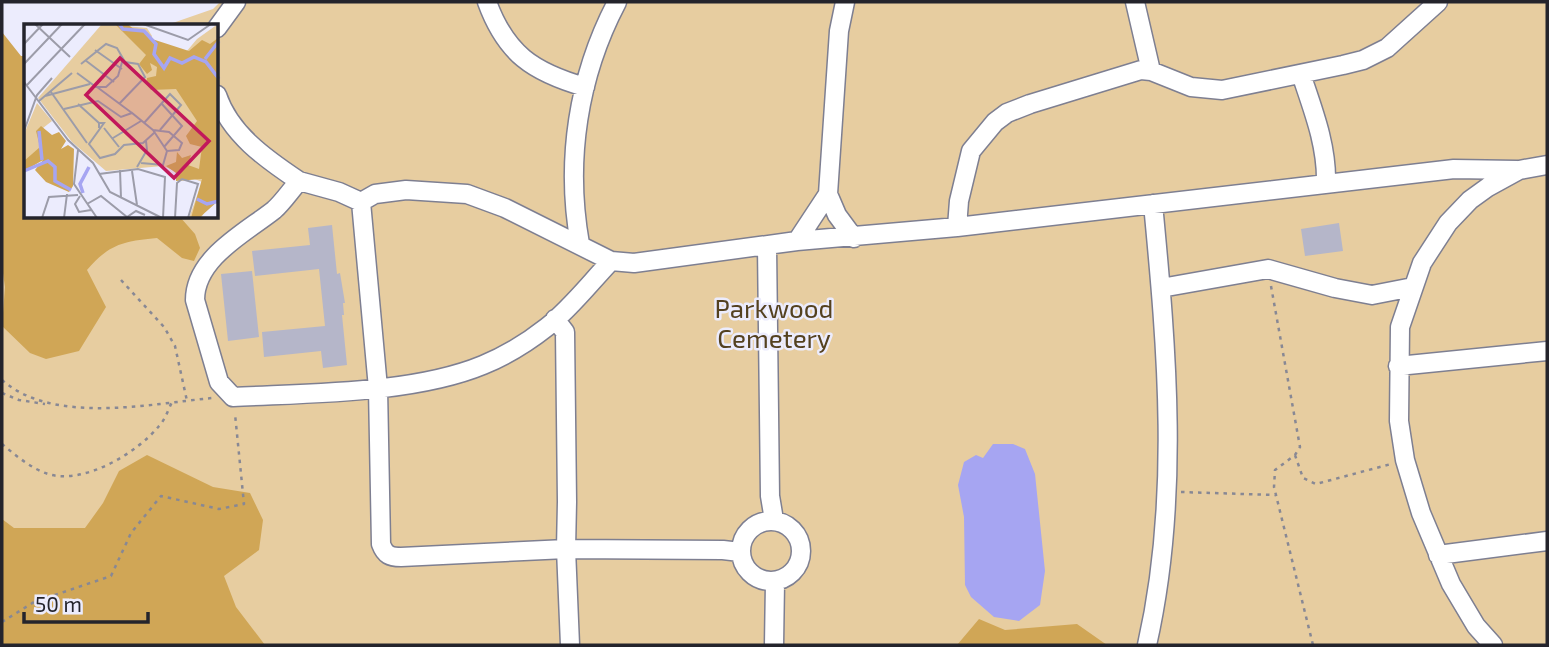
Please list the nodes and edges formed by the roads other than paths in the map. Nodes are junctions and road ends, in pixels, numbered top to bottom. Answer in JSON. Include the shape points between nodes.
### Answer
{"nodes":[{"id":1,"x":236,"y":2,"type":"edge"},
{"id":2,"x":486,"y":2,"type":"edge"},
{"id":3,"x":617,"y":2,"type":"edge"},
{"id":4,"x":845,"y":2,"type":"edge"},
{"id":5,"x":1135,"y":2,"type":"edge"},
{"id":6,"x":1438,"y":2,"type":"edge"},
{"id":7,"x":219,"y":25,"type":"edge"},
{"id":8,"x":1151,"y":71,"type":"junction"},
{"id":9,"x":1301,"y":74,"type":"junction"},
{"id":10,"x":585,"y":87,"type":"junction"},
{"id":11,"x":219,"y":101,"type":"edge"},
{"id":12,"x":1547,"y":165,"type":"edge"},
{"id":13,"x":1519,"y":170,"type":"junction"},
{"id":14,"x":299,"y":181,"type":"junction"},
{"id":15,"x":1326,"y":184,"type":"junction"},
{"id":16,"x":828,"y":194,"type":"junction"},
{"id":17,"x":361,"y":202,"type":"junction"},
{"id":18,"x":1153,"y":204,"type":"junction"},
{"id":19,"x":957,"y":228,"type":"junction"},
{"id":20,"x":854,"y":238,"type":"junction"},
{"id":21,"x":797,"y":241,"type":"junction"},
{"id":22,"x":580,"y":244,"type":"junction"},
{"id":23,"x":767,"y":246,"type":"junction"},
{"id":24,"x":611,"y":261,"type":"junction"},
{"id":25,"x":1413,"y":287,"type":"junction"},
{"id":26,"x":1161,"y":288,"type":"junction"},
{"id":27,"x":555,"y":319,"type":"junction"},
{"id":28,"x":1547,"y":351,"type":"edge"},
{"id":29,"x":1398,"y":366,"type":"junction"},
{"id":30,"x":378,"y":388,"type":"junction"},
{"id":31,"x":774,"y":520,"type":"junction"},
{"id":32,"x":1547,"y":541,"type":"edge"},
{"id":33,"x":566,"y":549,"type":"junction"},
{"id":34,"x":740,"y":552,"type":"junction"},
{"id":35,"x":1438,"y":555,"type":"junction"},
{"id":36,"x":775,"y":582,"type":"junction"},
{"id":37,"x":570,"y":645,"type":"edge"},
{"id":38,"x":774,"y":645,"type":"edge"},
{"id":39,"x":1147,"y":645,"type":"edge"},
{"id":40,"x":1493,"y":645,"type":"edge"}],
"edges":[{"from":1,"to":7,"type":"lane"},
{"from":2,"to":10,"type":"lane","via":[[503,36],[523,60],[546,74]]},
{"from":3,"to":10,"type":"lane","via":[[595,49]]},
{"from":4,"to":16,"type":"lane"},
{"from":5,"to":8,"type":"lane"},
{"from":6,"to":9,"type":"lane","via":[[1377,54]]},
{"from":8,"to":9,"type":"lane","via":[[1206,90]]},
{"from":8,"to":19,"type":"lane","via":[[1141,70],[1030,104],[995,122],[971,150]]},
{"from":9,"to":15,"type":"lane","via":[[1322,140]]},
{"from":10,"to":22,"type":"lane","via":[[573,181]]},
{"from":11,"to":14,"type":"lane","via":[[264,158]]},
{"from":12,"to":13,"type":"lane"},
{"from":13,"to":15,"type":"lane","via":[[1454,169]]},
{"from":13,"to":25,"type":"lane","via":[[1470,200],[1448,223]]},
{"from":14,"to":17,"type":"lane"},
{"from":14,"to":30,"type":"lane","via":[[277,207],[215,257],[199,276],[195,300],[219,382],[233,397]]},
{"from":15,"to":18,"type":"lane"},
{"from":16,"to":20,"type":"lane"},
{"from":16,"to":21,"type":"lane"},
{"from":17,"to":22,"type":"lane","via":[[375,194],[406,190],[467,194]]},
{"from":17,"to":30,"type":"lane"},
{"from":18,"to":19,"type":"lane"},
{"from":18,"to":26,"type":"lane"},
{"from":19,"to":20,"type":"lane"},
{"from":20,"to":21,"type":"lane"},
{"from":21,"to":23,"type":"lane"},
{"from":22,"to":24,"type":"lane"},
{"from":23,"to":24,"type":"lane","via":[[634,263]]},
{"from":23,"to":31,"type":"lane"},
{"from":24,"to":27,"type":"lane"},
{"from":25,"to":26,"type":"lane","via":[[1372,295],[1268,269]]},
{"from":25,"to":29,"type":"lane","via":[[1400,327]]},
{"from":26,"to":39,"type":"lane","via":[[1168,401],[1166,491]]},
{"from":27,"to":30,"type":"lane","via":[[483,365],[453,376]]},
{"from":27,"to":33,"type":"lane","via":[[565,332]]},
{"from":28,"to":29,"type":"lane"},
{"from":29,"to":35,"type":"lane","via":[[1405,460]]},
{"from":30,"to":33,"type":"lane","via":[[380,544],[389,556]]},
{"from":31,"to":34,"type":"lane","via":[[750,529]]},
{"from":31,"to":36,"type":"lane","via":[[790,527],[800,542],[801,559],[791,574]]},
{"from":32,"to":35,"type":"lane"},
{"from":33,"to":34,"type":"lane"},
{"from":33,"to":37,"type":"lane"},
{"from":34,"to":36,"type":"lane","via":[[745,568],[758,579]]},
{"from":35,"to":40,"type":"lane","via":[[1462,606]]},
{"from":36,"to":38,"type":"lane"}]}
